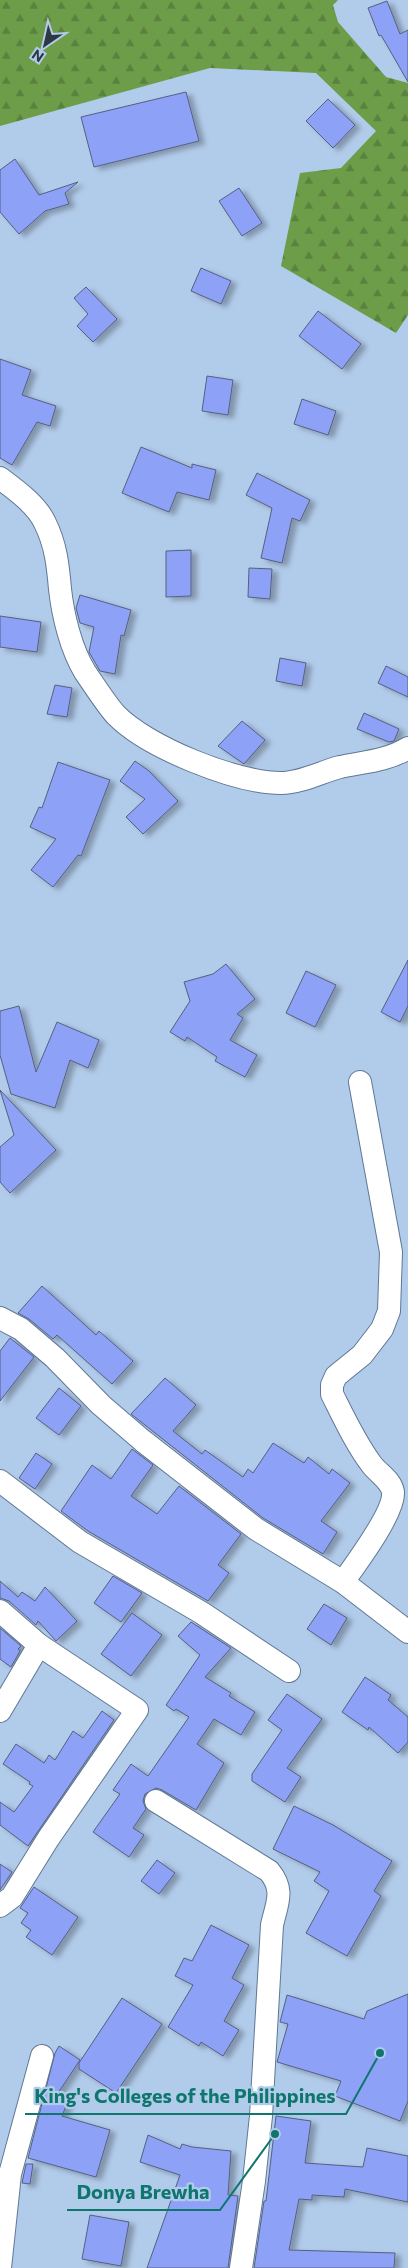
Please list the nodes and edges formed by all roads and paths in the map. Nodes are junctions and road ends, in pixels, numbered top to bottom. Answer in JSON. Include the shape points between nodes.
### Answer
{"nodes":[{"id":1,"x":0,"y":478,"type":"edge"},
{"id":2,"x":408,"y":748,"type":"edge"},
{"id":3,"x":360,"y":1082,"type":"dead end"},
{"id":4,"x":400,"y":1252,"type":"edge"},
{"id":5,"x":0,"y":1318,"type":"edge"},
{"id":6,"x":0,"y":1481,"type":"edge"},
{"id":7,"x":343,"y":1582,"type":"junction"},
{"id":8,"x":0,"y":1611,"type":"edge"},
{"id":9,"x":408,"y":1632,"type":"edge"},
{"id":10,"x":40,"y":1645,"type":"junction"},
{"id":11,"x":289,"y":1671,"type":"dead end"},
{"id":12,"x":0,"y":1711,"type":"edge"},
{"id":13,"x":156,"y":1801,"type":"dead end"},
{"id":14,"x":0,"y":1906,"type":"edge"},
{"id":15,"x":42,"y":2056,"type":"dead end"},
{"id":16,"x":0,"y":2268,"type":"edge"},
{"id":17,"x":241,"y":2268,"type":"edge"}],
"edges":[{"from":1,"to":2,"type":"street","via":[[35,508],[45,522],[59,562],[60,590],[67,622],[81,662],[115,714],[134,730],[207,766],[230,774],[282,783],[386,758]]},
{"from":3,"to":4,"type":"street"},
{"from":4,"to":7,"type":"street","via":[[389,1311],[382,1329],[362,1355],[336,1376],[332,1385],[332,1394],[360,1446],[390,1483],[393,1492],[380,1528]]},
{"from":5,"to":7,"type":"street","via":[[21,1329],[143,1441],[256,1529]]},
{"from":6,"to":11,"type":"street","via":[[80,1542],[202,1613]]},
{"from":7,"to":9,"type":"street"},
{"from":8,"to":10,"type":"street"},
{"from":10,"to":12,"type":"street"},
{"from":10,"to":14,"type":"street","via":[[137,1710],[12,1897]]},
{"from":13,"to":17,"type":"street","via":[[269,1871],[277,1880],[279,1895],[272,1925],[254,2181]]},
{"from":15,"to":16,"type":"street","via":[[10,2174]]}]}
